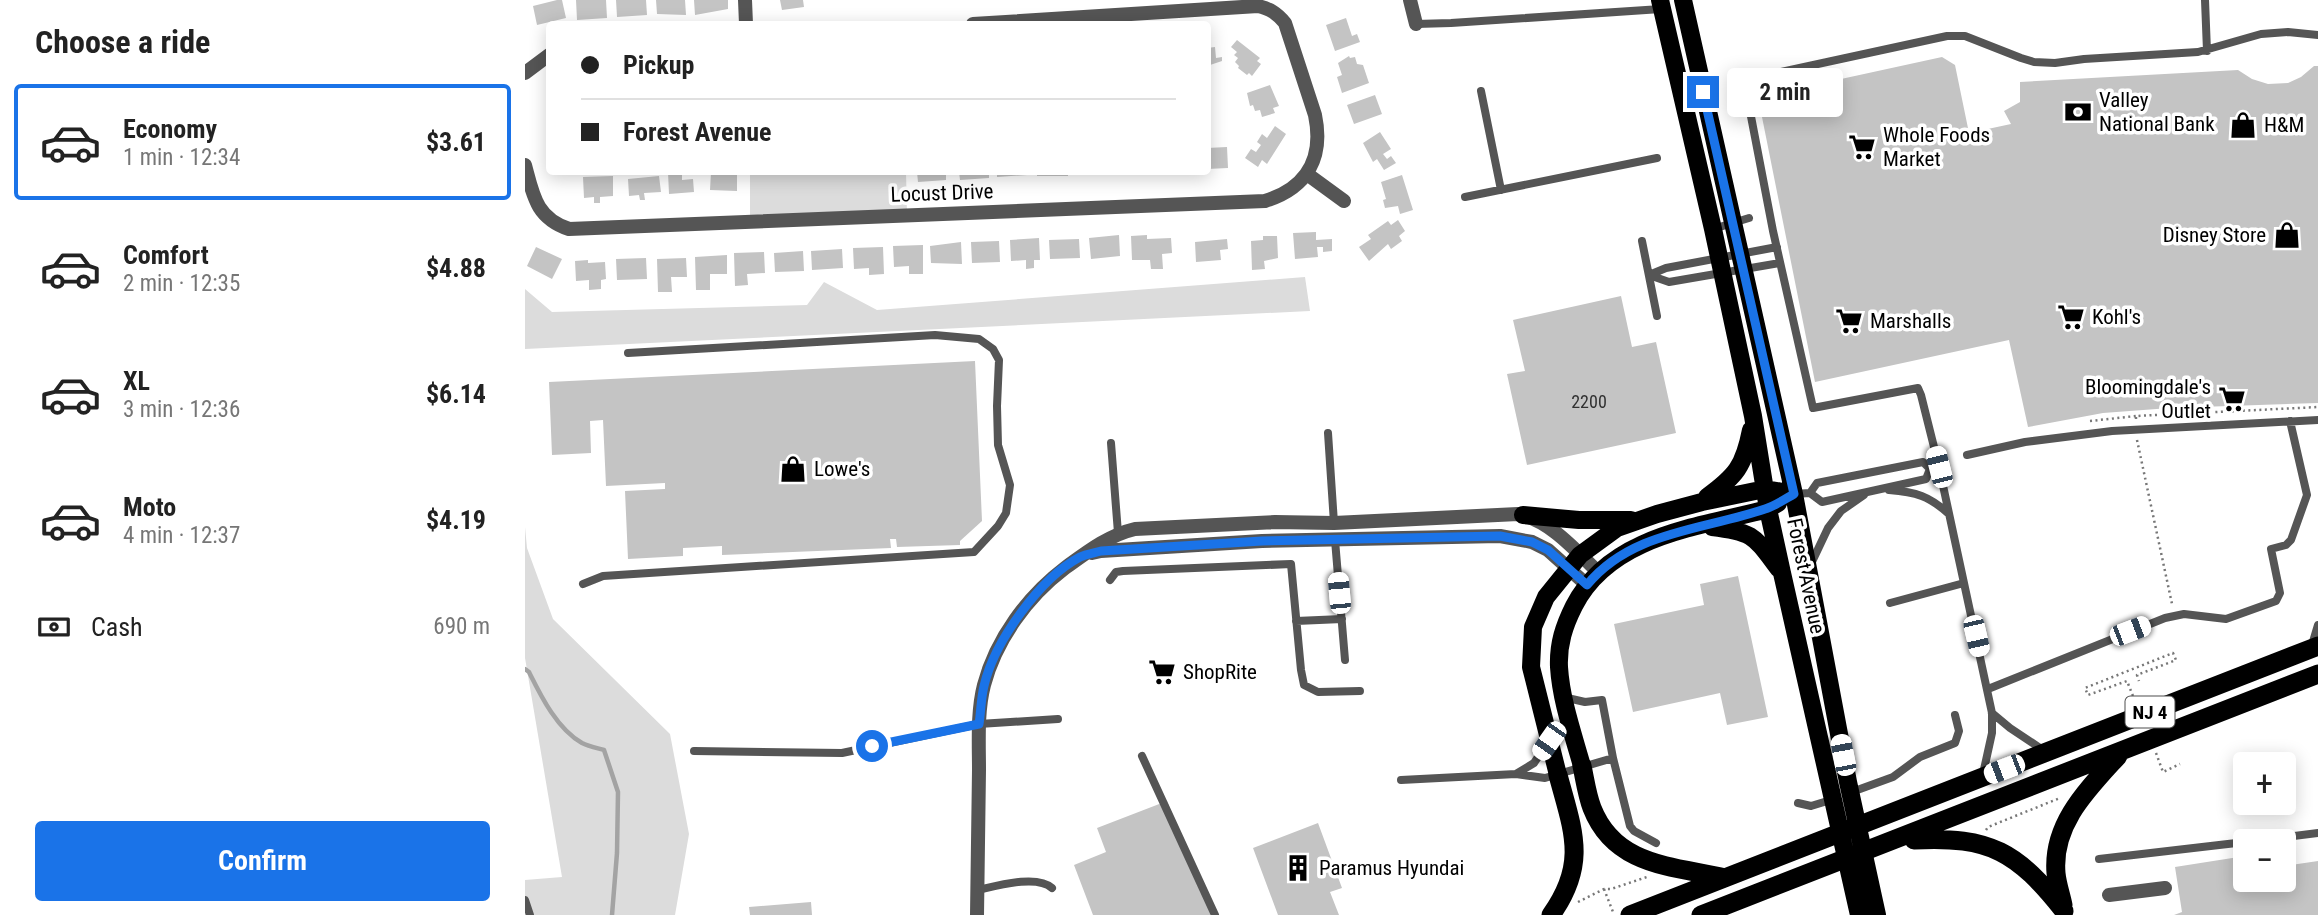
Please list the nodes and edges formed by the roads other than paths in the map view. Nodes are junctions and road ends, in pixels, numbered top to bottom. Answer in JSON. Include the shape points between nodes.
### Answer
{"nodes":[{"id":1,"x":745,"y":0,"type":"edge"},
{"id":2,"x":1410,"y":0,"type":"edge"},
{"id":3,"x":1683,"y":0,"type":"edge"},
{"id":4,"x":2205,"y":0,"type":"edge"},
{"id":5,"x":1177,"y":5,"type":"edge"},
{"id":6,"x":1661,"y":5,"type":"edge"},
{"id":7,"x":746,"y":21,"type":"edge"},
{"id":8,"x":1005,"y":21,"type":"edge"},
{"id":9,"x":1416,"y":24,"type":"joint"},
{"id":10,"x":2318,"y":35,"type":"edge"},
{"id":11,"x":2207,"y":51,"type":"junction"},
{"id":12,"x":546,"y":57,"type":"edge"},
{"id":13,"x":525,"y":73,"type":"edge"},
{"id":14,"x":1481,"y":91,"type":"dead end"},
{"id":15,"x":1657,"y":158,"type":"dead end"},
{"id":16,"x":525,"y":165,"type":"edge"},
{"id":17,"x":1307,"y":174,"type":"junction"},
{"id":18,"x":1501,"y":190,"type":"junction"},
{"id":19,"x":1465,"y":197,"type":"dead end"},
{"id":20,"x":1344,"y":201,"type":"dead end"},
{"id":21,"x":1749,"y":218,"type":"dead end"},
{"id":22,"x":1732,"y":224,"type":"junction"},
{"id":23,"x":1713,"y":229,"type":"junction"},
{"id":24,"x":1642,"y":241,"type":"dead end"},
{"id":25,"x":1777,"y":247,"type":"junction"},
{"id":26,"x":1780,"y":263,"type":"junction"},
{"id":27,"x":1649,"y":275,"type":"junction"},
{"id":28,"x":1657,"y":316,"type":"dead end"},
{"id":29,"x":628,"y":352,"type":"dead end"},
{"id":30,"x":1753,"y":416,"type":"junction"},
{"id":31,"x":2318,"y":420,"type":"edge"},
{"id":32,"x":2290,"y":421,"type":"junction"},
{"id":33,"x":1328,"y":433,"type":"dead end"},
{"id":34,"x":1111,"y":443,"type":"dead end"},
{"id":35,"x":1966,"y":455,"type":"dead end"},
{"id":36,"x":1935,"y":468,"type":"junction"},
{"id":37,"x":1765,"y":489,"type":"junction"},
{"id":38,"x":1883,"y":489,"type":"junction"},
{"id":39,"x":1870,"y":491,"type":"junction"},
{"id":40,"x":1802,"y":494,"type":"junction"},
{"id":41,"x":1702,"y":502,"type":"junction"},
{"id":42,"x":1768,"y":509,"type":"junction"},
{"id":43,"x":1949,"y":514,"type":"junction"},
{"id":44,"x":1523,"y":515,"type":"junction"},
{"id":45,"x":1638,"y":520,"type":"junction"},
{"id":46,"x":1334,"y":523,"type":"junction"},
{"id":47,"x":1701,"y":526,"type":"junction"},
{"id":48,"x":1118,"y":533,"type":"junction"},
{"id":49,"x":1335,"y":540,"type":"junction"},
{"id":50,"x":1080,"y":557,"type":"junction"},
{"id":51,"x":1574,"y":562,"type":"junction"},
{"id":52,"x":1808,"y":569,"type":"junction"},
{"id":53,"x":1782,"y":573,"type":"junction"},
{"id":54,"x":1593,"y":578,"type":"junction"},
{"id":55,"x":1110,"y":580,"type":"dead end"},
{"id":56,"x":1964,"y":583,"type":"junction"},
{"id":57,"x":583,"y":584,"type":"dead end"},
{"id":58,"x":1890,"y":603,"type":"dead end"},
{"id":59,"x":1342,"y":619,"type":"junction"},
{"id":60,"x":1296,"y":621,"type":"junction"},
{"id":61,"x":2318,"y":625,"type":"edge"},
{"id":62,"x":2315,"y":647,"type":"edge"},
{"id":63,"x":1345,"y":660,"type":"dead end"},
{"id":64,"x":2318,"y":674,"type":"edge"},
{"id":65,"x":1988,"y":689,"type":"junction"},
{"id":66,"x":1360,"y":691,"type":"dead end"},
{"id":67,"x":1563,"y":697,"type":"junction"},
{"id":68,"x":1992,"y":712,"type":"junction"},
{"id":69,"x":1955,"y":715,"type":"dead end"},
{"id":70,"x":1058,"y":719,"type":"dead end"},
{"id":71,"x":979,"y":724,"type":"junction"},
{"id":72,"x":1549,"y":741,"type":"junction"},
{"id":73,"x":694,"y":751,"type":"dead end"},
{"id":74,"x":2046,"y":752,"type":"junction"},
{"id":75,"x":2121,"y":753,"type":"junction"},
{"id":76,"x":1142,"y":757,"type":"dead end"},
{"id":77,"x":1613,"y":758,"type":"junction"},
{"id":78,"x":1582,"y":766,"type":"junction"},
{"id":79,"x":1516,"y":775,"type":"junction"},
{"id":80,"x":1558,"y":775,"type":"junction"},
{"id":81,"x":1982,"y":778,"type":"junction"},
{"id":82,"x":1401,"y":780,"type":"dead end"},
{"id":83,"x":1798,"y":803,"type":"dead end"},
{"id":84,"x":2318,"y":833,"type":"edge"},
{"id":85,"x":2296,"y":836,"type":"edge"},
{"id":86,"x":1896,"y":841,"type":"junction"},
{"id":87,"x":1656,"y":843,"type":"dead end"},
{"id":88,"x":2233,"y":843,"type":"edge"},
{"id":89,"x":2098,"y":859,"type":"dead end"},
{"id":90,"x":1725,"y":878,"type":"junction"},
{"id":91,"x":1052,"y":888,"type":"dead end"},
{"id":92,"x":2165,"y":888,"type":"dead end"},
{"id":93,"x":978,"y":890,"type":"junction"},
{"id":94,"x":2109,"y":895,"type":"dead end"},
{"id":95,"x":1744,"y":898,"type":"junction"},
{"id":96,"x":525,"y":900,"type":"edge"},
{"id":97,"x":2065,"y":913,"type":"edge"},
{"id":98,"x":530,"y":915,"type":"edge"},
{"id":99,"x":977,"y":915,"type":"edge"},
{"id":100,"x":1215,"y":915,"type":"edge"},
{"id":101,"x":1551,"y":915,"type":"edge"},
{"id":102,"x":1630,"y":915,"type":"edge"},
{"id":103,"x":1701,"y":915,"type":"edge"},
{"id":104,"x":1721,"y":915,"type":"edge"},
{"id":105,"x":1859,"y":915,"type":"edge"},
{"id":106,"x":1877,"y":915,"type":"edge"}],
"edges":[{"from":1,"to":7,"type":"street"},
{"from":2,"to":9,"type":"street"},
{"from":3,"to":22,"type":"main road","name":"Forest Avenue"},
{"from":4,"to":11,"type":"lane"},
{"from":5,"to":8,"type":"street"},
{"from":5,"to":17,"type":"street","via":[[1258,6],[1269,8],[1285,23],[1319,131]]},
{"from":6,"to":9,"type":"lane"},
{"from":6,"to":23,"type":"main road","name":"Forest Avenue"},
{"from":10,"to":11,"type":"lane","via":[[2261,34]]},
{"from":11,"to":25,"type":"lane","via":[[2044,63],[1965,36],[1947,36],[1744,80]]},
{"from":12,"to":13,"type":"street"},
{"from":14,"to":18,"type":"lane"},
{"from":15,"to":18,"type":"lane"},
{"from":16,"to":17,"type":"street","name":"Locust Drive","via":[[535,202],[549,219],[569,229],[1265,201],[1293,188]]},
{"from":17,"to":20,"type":"street"},
{"from":18,"to":19,"type":"lane"},
{"from":21,"to":22,"type":"lane"},
{"from":22,"to":23,"type":"lane"},
{"from":22,"to":40,"type":"main road","name":"Forest Avenue"},
{"from":23,"to":30,"type":"main road","name":"Forest Avenue"},
{"from":24,"to":27,"type":"lane"},
{"from":25,"to":26,"type":"lane"},
{"from":25,"to":27,"type":"lane"},
{"from":26,"to":27,"type":"lane","via":[[1669,282]]},
{"from":26,"to":36,"type":"lane","via":[[1813,408],[1917,388],[1927,413]]},
{"from":27,"to":28,"type":"lane"},
{"from":29,"to":57,"type":"lane","via":[[935,335],[979,339],[999,360],[999,445],[1010,485],[1006,513],[974,552],[603,576]]},
{"from":30,"to":37,"type":"main road","name":"Forest Avenue"},
{"from":30,"to":41,"type":"main road","via":[[1746,454],[1736,473]]},
{"from":31,"to":32,"type":"lane"},
{"from":32,"to":35,"type":"lane","via":[[2136,429],[2025,442]]},
{"from":32,"to":65,"type":"lane","via":[[2307,495],[2291,540],[2271,549],[2280,593],[2276,601],[2226,619],[2165,618]]},
{"from":33,"to":46,"type":"lane"},
{"from":34,"to":48,"type":"lane"},
{"from":36,"to":38,"type":"lane","via":[[1926,478]]},
{"from":36,"to":40,"type":"lane","via":[[1923,462],[1817,483]]},
{"from":36,"to":43,"type":"lane"},
{"from":37,"to":40,"type":"main road"},
{"from":37,"to":41,"type":"main road"},
{"from":37,"to":42,"type":"main road","name":"Forest Avenue"},
{"from":38,"to":39,"type":"lane"},
{"from":38,"to":43,"type":"lane","via":[[1929,497]]},
{"from":39,"to":40,"type":"lane","via":[[1822,502]]},
{"from":39,"to":52,"type":"lane","via":[[1841,511]]},
{"from":40,"to":42,"type":"main road"},
{"from":40,"to":52,"type":"main road","name":"Forest Avenue"},
{"from":41,"to":45,"type":"main road"},
{"from":42,"to":47,"type":"main road"},
{"from":42,"to":53,"type":"main road","name":"Forest Avenue"},
{"from":43,"to":56,"type":"lane"},
{"from":44,"to":45,"type":"main road"},
{"from":44,"to":46,"type":"street"},
{"from":44,"to":51,"type":"street","via":[[1543,524]]},
{"from":45,"to":51,"type":"main road","via":[[1617,527]]},
{"from":46,"to":48,"type":"street","via":[[1275,522]]},
{"from":47,"to":53,"type":"main road","via":[[1742,531],[1758,541]]},
{"from":47,"to":54,"type":"main road","via":[[1652,539]]},
{"from":48,"to":50,"type":"street"},
{"from":49,"to":50,"type":"street","via":[[1183,545],[1101,551]]},
{"from":49,"to":51,"type":"street","via":[[1500,536],[1532,542]]},
{"from":49,"to":59,"type":"lane"},
{"from":50,"to":71,"type":"street","via":[[1035,594],[1013,624],[984,685]]},
{"from":51,"to":54,"type":"street"},
{"from":51,"to":72,"type":"main road","via":[[1546,597],[1533,627],[1531,667]]},
{"from":52,"to":106,"type":"main road","name":"Forest Avenue"},
{"from":53,"to":105,"type":"main road","name":"Forest Avenue"},
{"from":54,"to":67,"type":"main road","via":[[1565,623],[1559,646]]},
{"from":55,"to":60,"type":"lane","via":[[1123,571],[1291,564]]},
{"from":56,"to":58,"type":"lane"},
{"from":56,"to":65,"type":"lane"},
{"from":59,"to":60,"type":"lane"},
{"from":59,"to":63,"type":"lane"},
{"from":60,"to":66,"type":"lane","via":[[1304,685],[1318,692]]},
{"from":61,"to":62,"type":"lane"},
{"from":62,"to":74,"type":"highway","number":"NJ 4"},
{"from":64,"to":75,"type":"highway","number":"NJ 4"},
{"from":65,"to":68,"type":"lane"},
{"from":67,"to":77,"type":"lane","via":[[1602,700]]},
{"from":67,"to":78,"type":"main road"},
{"from":68,"to":74,"type":"lane"},
{"from":68,"to":81,"type":"lane","via":[[1993,733]]},
{"from":69,"to":83,"type":"lane","via":[[1958,737],[1948,747],[1920,757],[1893,777],[1819,805]]},
{"from":70,"to":71,"type":"lane"},
{"from":71,"to":73,"type":"lane","via":[[842,753]]},
{"from":71,"to":93,"type":"street"},
{"from":72,"to":79,"type":"lane","via":[[1534,763]]},
{"from":72,"to":80,"type":"main road"},
{"from":74,"to":81,"type":"highway","number":"NJ 4"},
{"from":75,"to":86,"type":"highway","number":"NJ 4"},
{"from":75,"to":97,"type":"highway","via":[[2087,790],[2064,827],[2056,873]]},
{"from":76,"to":100,"type":"lane"},
{"from":77,"to":78,"type":"lane"},
{"from":77,"to":87,"type":"lane","via":[[1630,826]]},
{"from":78,"to":80,"type":"lane"},
{"from":78,"to":90,"type":"highway","via":[[1593,809],[1621,846],[1653,863]]},
{"from":79,"to":80,"type":"lane"},
{"from":79,"to":82,"type":"lane"},
{"from":80,"to":101,"type":"highway","via":[[1575,859],[1570,880]]},
{"from":81,"to":90,"type":"highway","number":"NJ 4"},
{"from":84,"to":85,"type":"lane"},
{"from":86,"to":95,"type":"highway","number":"NJ 4"},
{"from":86,"to":97,"type":"highway","via":[[1947,838],[1993,848],[2027,869]]},
{"from":88,"to":89,"type":"lane"},
{"from":90,"to":102,"type":"highway","number":"NJ 4"},
{"from":91,"to":93,"type":"lane","via":[[1040,881]]},
{"from":92,"to":94,"type":"street"},
{"from":93,"to":99,"type":"street"},
{"from":95,"to":103,"type":"highway","number":"NJ 4"},
{"from":95,"to":104,"type":"highway"},
{"from":96,"to":98,"type":"lane"}]}
